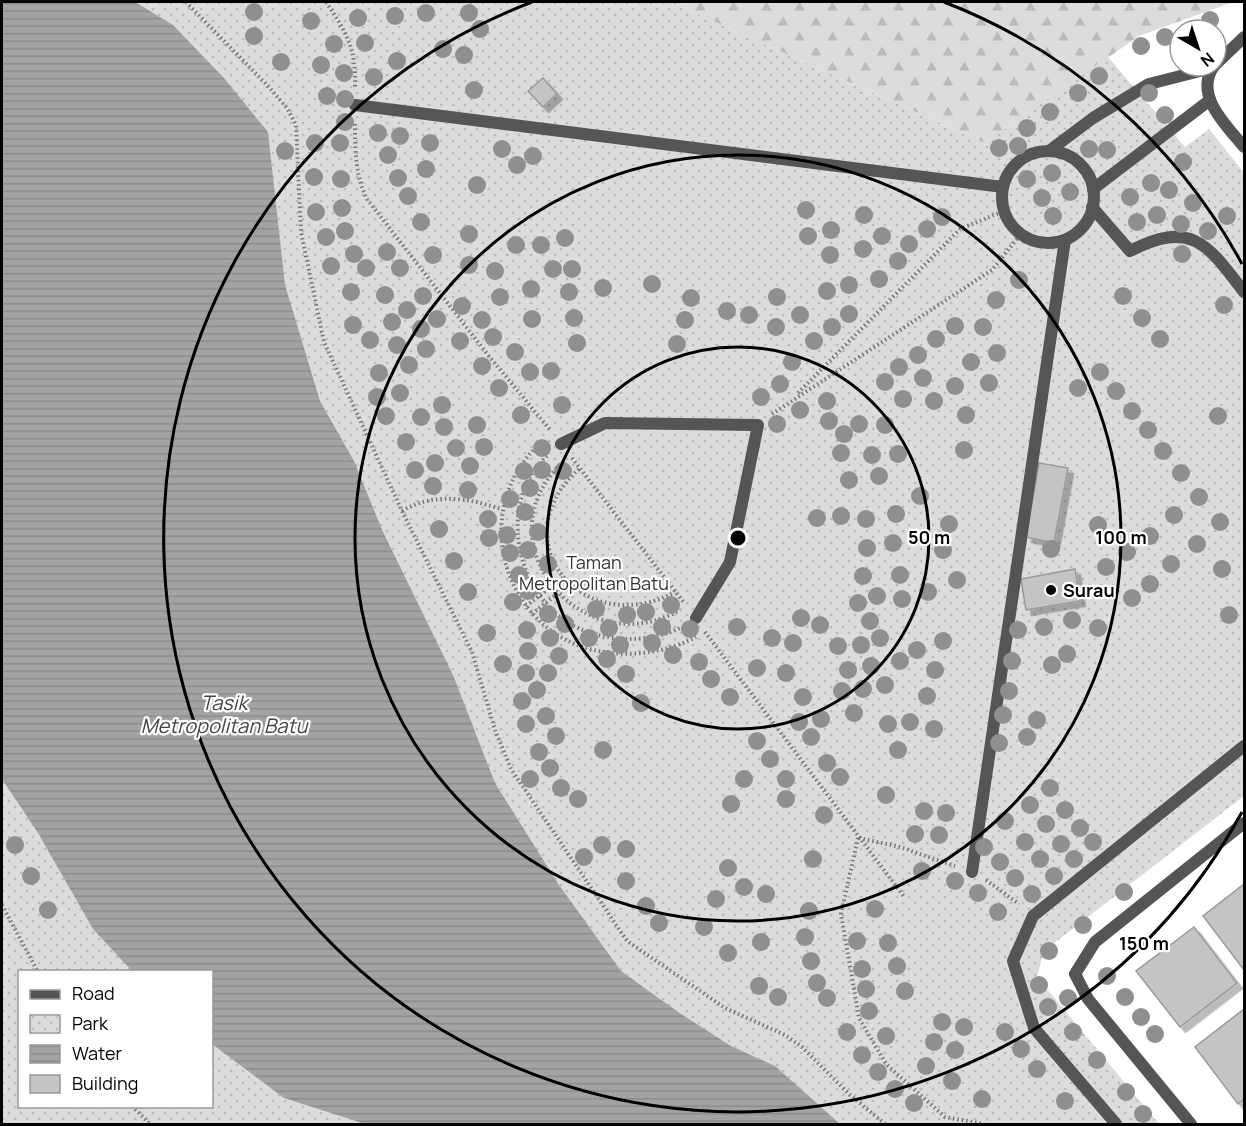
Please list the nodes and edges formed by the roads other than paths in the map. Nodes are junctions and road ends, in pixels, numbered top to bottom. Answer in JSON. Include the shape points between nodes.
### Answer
{"nodes":[{"id":1,"x":1245,"y":37,"type":"edge"},
{"id":2,"x":1228,"y":53,"type":"edge"},
{"id":3,"x":1171,"y":78,"type":"edge"},
{"id":4,"x":1211,"y":78,"type":"edge"},
{"id":5,"x":1208,"y":94,"type":"junction"},
{"id":6,"x":355,"y":105,"type":"dead end"},
{"id":7,"x":1245,"y":147,"type":"edge"},
{"id":8,"x":1049,"y":151,"type":"junction"},
{"id":9,"x":1003,"y":187,"type":"junction"},
{"id":10,"x":1093,"y":189,"type":"junction"},
{"id":11,"x":1092,"y":207,"type":"junction"},
{"id":12,"x":1065,"y":240,"type":"junction"},
{"id":13,"x":1245,"y":292,"type":"edge"},
{"id":14,"x":561,"y":444,"type":"road end"},
{"id":15,"x":696,"y":618,"type":"road end"},
{"id":16,"x":1245,"y":746,"type":"edge"},
{"id":17,"x":1245,"y":823,"type":"edge"},
{"id":18,"x":972,"y":872,"type":"road end"},
{"id":19,"x":1116,"y":1125,"type":"edge"},
{"id":20,"x":1191,"y":1125,"type":"edge"}],
"edges":[{"from":1,"to":2,"type":"street"},
{"from":3,"to":8,"type":"street","via":[[1149,84]]},
{"from":4,"to":5,"type":"street"},
{"from":5,"to":7,"type":"street"},
{"from":5,"to":10,"type":"street"},
{"from":6,"to":9,"type":"street"},
{"from":8,"to":9,"type":"street","via":[[1036,153],[1015,165]]},
{"from":8,"to":10,"type":"street","via":[[1073,158],[1089,177]]},
{"from":9,"to":12,"type":"street","via":[[1004,211],[1020,235],[1040,243]]},
{"from":10,"to":11,"type":"street"},
{"from":11,"to":12,"type":"street","via":[[1084,224]]},
{"from":11,"to":13,"type":"street","via":[[1130,251],[1152,240],[1187,237],[1211,250]]},
{"from":12,"to":18,"type":"street"},
{"from":14,"to":15,"type":"street","via":[[605,423],[758,425],[730,562]]},
{"from":16,"to":19,"type":"street","via":[[1033,916],[1013,962],[1034,1028]]},
{"from":17,"to":20,"type":"street","via":[[1095,942],[1075,974],[1088,999]]}]}
